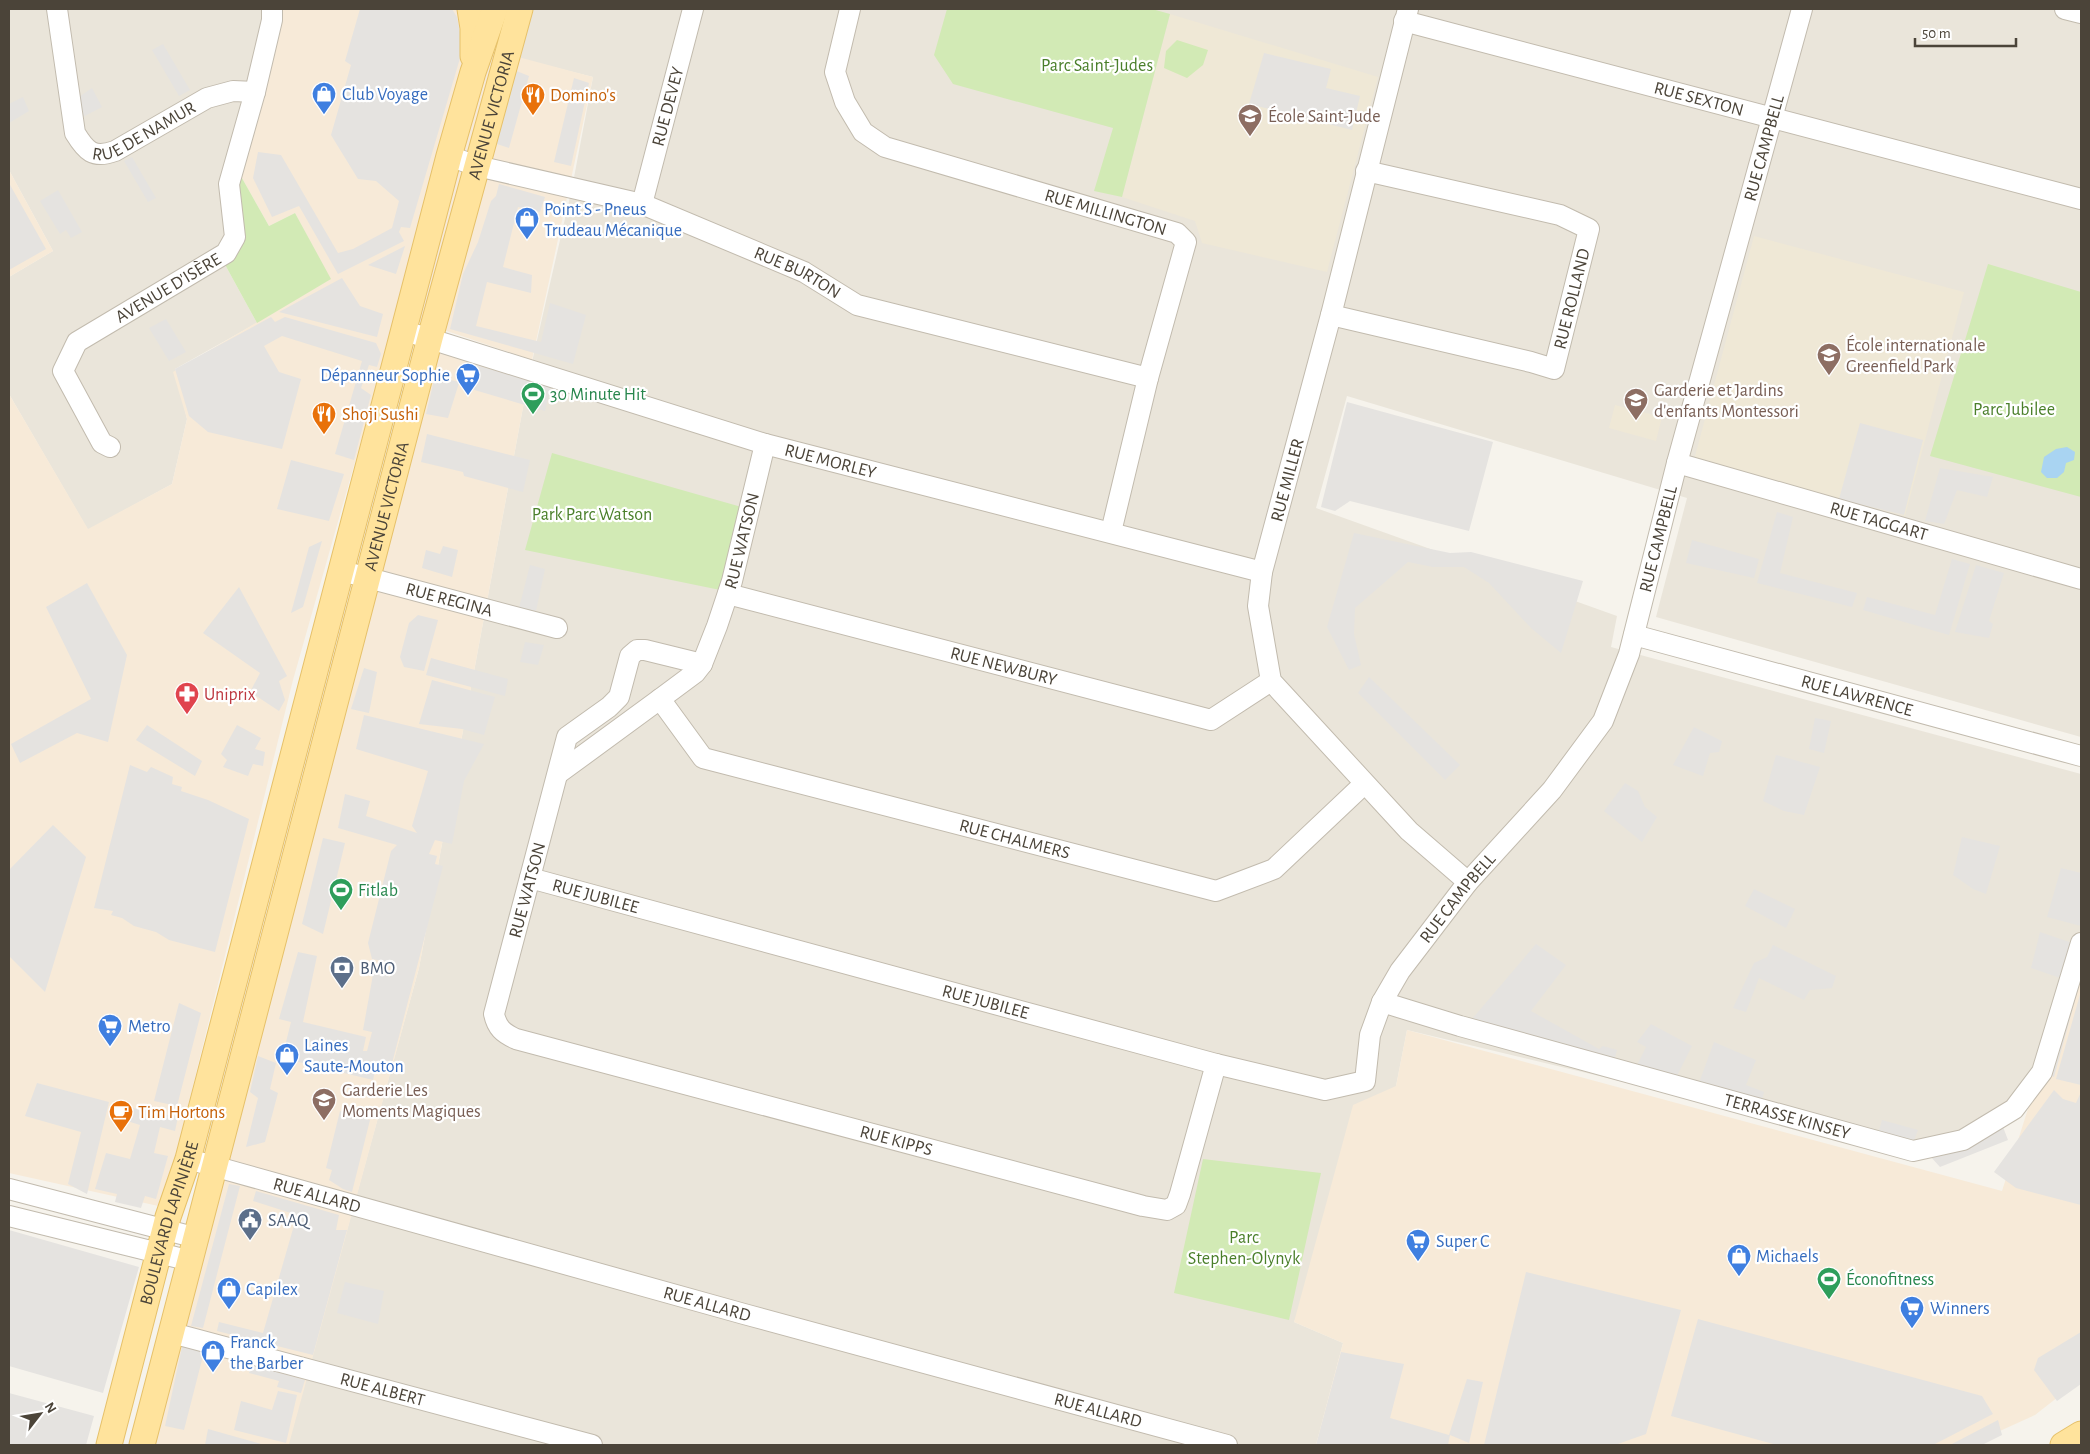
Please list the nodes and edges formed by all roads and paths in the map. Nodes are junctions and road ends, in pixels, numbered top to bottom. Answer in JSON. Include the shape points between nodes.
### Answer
{"nodes":[{"id":1,"x":57,"y":9,"type":"edge"},
{"id":2,"x":272,"y":9,"type":"edge"},
{"id":3,"x":470,"y":9,"type":"edge"},
{"id":4,"x":495,"y":9,"type":"edge"},
{"id":5,"x":520,"y":9,"type":"edge"},
{"id":6,"x":693,"y":9,"type":"edge"},
{"id":7,"x":850,"y":9,"type":"edge"},
{"id":8,"x":1802,"y":9,"type":"edge"},
{"id":9,"x":2066,"y":9,"type":"edge"},
{"id":10,"x":2081,"y":12,"type":"edge"},
{"id":11,"x":1406,"y":15,"type":"edge"},
{"id":12,"x":473,"y":72,"type":"junction"},
{"id":13,"x":255,"y":92,"type":"junction"},
{"id":14,"x":1772,"y":118,"type":"junction"},
{"id":15,"x":449,"y":156,"type":"junction"},
{"id":16,"x":477,"y":166,"type":"junction"},
{"id":17,"x":1366,"y":171,"type":"junction"},
{"id":18,"x":2081,"y":198,"type":"edge"},
{"id":19,"x":642,"y":204,"type":"junction"},
{"id":20,"x":1331,"y":315,"type":"junction"},
{"id":21,"x":405,"y":331,"type":"junction"},
{"id":22,"x":430,"y":338,"type":"junction"},
{"id":23,"x":1148,"y":378,"type":"junction"},
{"id":24,"x":765,"y":444,"type":"junction"},
{"id":25,"x":110,"y":447,"type":"dead end"},
{"id":26,"x":1677,"y":463,"type":"junction"},
{"id":27,"x":1111,"y":532,"type":"junction"},
{"id":28,"x":342,"y":570,"type":"junction"},
{"id":29,"x":1262,"y":572,"type":"junction"},
{"id":30,"x":368,"y":577,"type":"junction"},
{"id":31,"x":2081,"y":578,"type":"edge"},
{"id":32,"x":728,"y":594,"type":"junction"},
{"id":33,"x":557,"y":628,"type":"dead end"},
{"id":34,"x":1634,"y":635,"type":"junction"},
{"id":35,"x":702,"y":664,"type":"junction"},
{"id":36,"x":1271,"y":681,"type":"junction"},
{"id":37,"x":660,"y":699,"type":"junction"},
{"id":38,"x":2081,"y":756,"type":"edge"},
{"id":39,"x":558,"y":772,"type":"junction"},
{"id":40,"x":1364,"y":784,"type":"junction"},
{"id":41,"x":282,"y":798,"type":"joint"},
{"id":42,"x":310,"y":802,"type":"joint"},
{"id":43,"x":530,"y":878,"type":"junction"},
{"id":44,"x":1468,"y":882,"type":"junction"},
{"id":45,"x":2081,"y":943,"type":"edge"},
{"id":46,"x":1382,"y":1002,"type":"junction"},
{"id":47,"x":496,"y":1007,"type":"joint"},
{"id":48,"x":1216,"y":1064,"type":"junction"},
{"id":49,"x":188,"y":1159,"type":"junction"},
{"id":50,"x":216,"y":1166,"type":"junction"},
{"id":51,"x":9,"y":1189,"type":"edge"},
{"id":52,"x":9,"y":1216,"type":"edge"},
{"id":53,"x":165,"y":1229,"type":"junction"},
{"id":54,"x":194,"y":1250,"type":"junction"},
{"id":55,"x":159,"y":1253,"type":"junction"},
{"id":56,"x":172,"y":1333,"type":"junction"},
{"id":57,"x":2081,"y":1434,"type":"edge"},
{"id":58,"x":109,"y":1445,"type":"edge"},
{"id":59,"x":142,"y":1445,"type":"edge"},
{"id":60,"x":592,"y":1445,"type":"edge"},
{"id":61,"x":1227,"y":1445,"type":"edge"},
{"id":62,"x":2062,"y":1445,"type":"edge"}],
"edges":[{"from":1,"to":13,"type":"street","name":"RUE DE NAMUR","via":[[75,133],[83,146],[94,154],[105,155],[114,151],[207,98],[233,91]]},
{"from":2,"to":13,"type":"street","name":"AVENUE D'ISÈRE"},
{"from":3,"to":12,"type":"main road"},
{"from":4,"to":12,"type":"main road","name":"AVENUE VICTORIA"},
{"from":5,"to":16,"type":"main road","name":"AVENUE VICTORIA"},
{"from":6,"to":19,"type":"street","name":"RUE DEVEY"},
{"from":7,"to":23,"type":"street","name":"RUE MILLINGTON","via":[[835,72],[845,102],[863,132],[885,147],[1177,233],[1186,242]]},
{"from":8,"to":14,"type":"street","name":"RUE CAMPBELL"},
{"from":9,"to":10,"type":"street"},
{"from":11,"to":14,"type":"street","name":"RUE SEXTON"},
{"from":11,"to":17,"type":"street","name":"RUE MILLER"},
{"from":12,"to":15,"type":"main road","name":"AVENUE VICTORIA"},
{"from":13,"to":25,"type":"street","name":"AVENUE D'ISÈRE","via":[[228,184],[235,237],[226,253],[77,342],[63,371],[102,443]]},
{"from":14,"to":18,"type":"street","name":"RUE SEXTON"},
{"from":14,"to":26,"type":"street","name":"RUE CAMPBELL"},
{"from":15,"to":16,"type":"street","name":"RUE BURTON"},
{"from":15,"to":21,"type":"main road","name":"AVENUE VICTORIA"},
{"from":16,"to":19,"type":"street","name":"RUE BURTON"},
{"from":16,"to":22,"type":"main road","name":"AVENUE VICTORIA"},
{"from":17,"to":20,"type":"street","name":"RUE MILLER"},
{"from":17,"to":20,"type":"street","name":"RUE ROLLAND","via":[[1560,215],[1589,229],[1584,255],[1554,369]]},
{"from":19,"to":23,"type":"street","name":"RUE BURTON","via":[[804,272],[857,305]]},
{"from":20,"to":29,"type":"street","name":"RUE MILLER"},
{"from":21,"to":22,"type":"street","name":"RUE MORLEY"},
{"from":21,"to":28,"type":"main road","name":"AVENUE VICTORIA"},
{"from":22,"to":24,"type":"street","name":"RUE MORLEY"},
{"from":22,"to":30,"type":"main road","name":"AVENUE VICTORIA"},
{"from":23,"to":27,"type":"street","name":"RUE MILLINGTON"},
{"from":24,"to":27,"type":"street","name":"RUE MORLEY"},
{"from":24,"to":32,"type":"street","name":"RUE WATSON"},
{"from":26,"to":31,"type":"street","name":"RUE TAGGART"},
{"from":26,"to":34,"type":"street","name":"RUE CAMPBELL"},
{"from":27,"to":29,"type":"street","name":"RUE MORLEY"},
{"from":28,"to":30,"type":"street","name":"RUE REGINA"},
{"from":28,"to":41,"type":"main road","name":"AVENUE VICTORIA"},
{"from":29,"to":36,"type":"street","name":"RUE MILLER","via":[[1258,606]]},
{"from":30,"to":33,"type":"street","name":"RUE REGINA"},
{"from":30,"to":42,"type":"main road","name":"AVENUE VICTORIA"},
{"from":32,"to":35,"type":"street","name":"RUE WATSON"},
{"from":32,"to":36,"type":"street","name":"RUE NEWBURY","via":[[1211,720]]},
{"from":34,"to":38,"type":"street","name":"RUE LAWRENCE"},
{"from":34,"to":44,"type":"street","name":"RUE CAMPBELL","via":[[1603,720],[1552,790]]},
{"from":35,"to":37,"type":"street","name":"RUE WATSON"},
{"from":35,"to":39,"type":"street","name":"RUE WATSON","via":[[637,650],[630,656],[619,697],[567,737]]},
{"from":36,"to":40,"type":"street"},
{"from":37,"to":39,"type":"street","name":"RUE WATSON"},
{"from":37,"to":40,"type":"street","name":"RUE CHALMERS","via":[[703,758],[1216,891],[1274,869]]},
{"from":39,"to":43,"type":"street","name":"RUE WATSON"},
{"from":40,"to":44,"type":"street","via":[[1409,830]]},
{"from":41,"to":49,"type":"main road","name":"BOULEVARD LAPINIÈRE"},
{"from":42,"to":50,"type":"main road","name":"BOULEVARD LAPINIÈRE"},
{"from":43,"to":47,"type":"street","name":"RUE WATSON"},
{"from":43,"to":48,"type":"street","name":"RUE JUBILEE"},
{"from":44,"to":46,"type":"street","name":"RUE CAMPBELL","via":[[1400,971]]},
{"from":45,"to":46,"type":"street","name":"TERRASSE KINSEY","via":[[2042,1072],[2014,1109],[1963,1140],[1912,1151]]},
{"from":46,"to":48,"type":"street","name":"RUE JUBILEE","via":[[1370,1034],[1365,1081],[1325,1090]]},
{"from":47,"to":48,"type":"street","name":"RUE KIPPS","via":[[496,1023],[503,1033],[516,1039],[1167,1210],[1176,1205],[1180,1194]]},
{"from":49,"to":50,"type":"street","name":"RUE ALLARD"},
{"from":49,"to":53,"type":"main road","name":"BOULEVARD LAPINIÈRE"},
{"from":50,"to":54,"type":"main road","name":"BOULEVARD LAPINIÈRE"},
{"from":50,"to":61,"type":"street","name":"RUE ALLARD","via":[[753,1317]]},
{"from":51,"to":53,"type":"street"},
{"from":52,"to":55,"type":"street"},
{"from":53,"to":54,"type":"street"},
{"from":53,"to":55,"type":"main road","name":"BOULEVARD LAPINIÈRE"},
{"from":54,"to":55,"type":"street"},
{"from":54,"to":56,"type":"main road","name":"BOULEVARD LAPINIÈRE"},
{"from":55,"to":58,"type":"main road","name":"BOULEVARD LAPINIÈRE"},
{"from":56,"to":59,"type":"main road","name":"BOULEVARD LAPINIÈRE"},
{"from":56,"to":60,"type":"street","name":"RUE ALBERT"},
{"from":57,"to":62,"type":"main road"}]}
